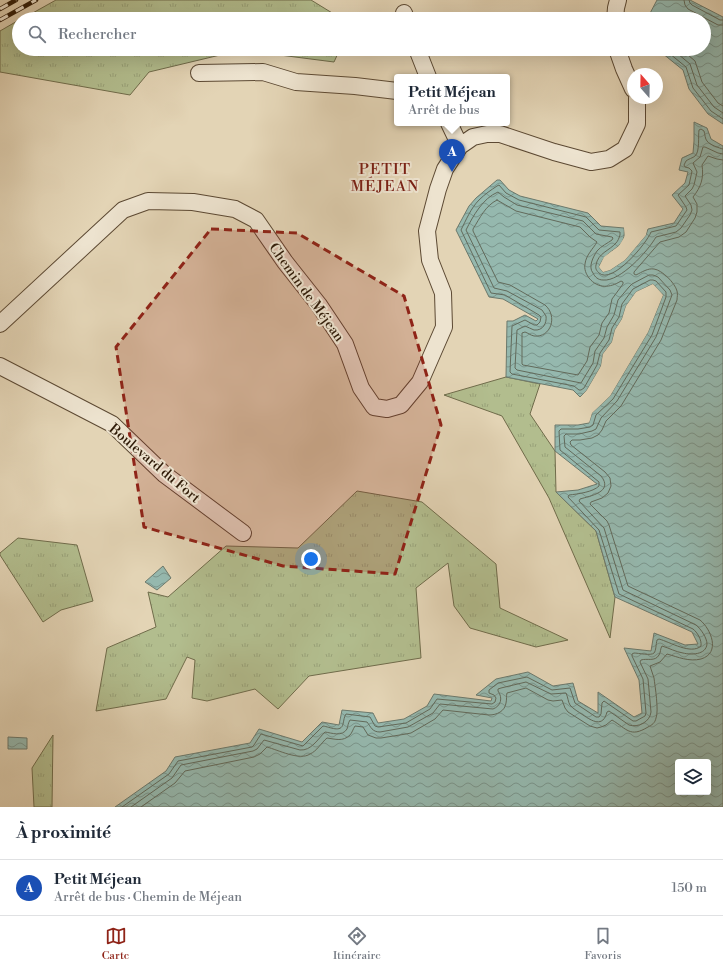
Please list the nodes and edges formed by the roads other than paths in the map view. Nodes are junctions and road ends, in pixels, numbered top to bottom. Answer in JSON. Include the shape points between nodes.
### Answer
{"nodes":[{"id":1,"x":618,"y":0,"type":"edge"},
{"id":2,"x":616,"y":12,"type":"edge"},
{"id":3,"x":420,"y":56,"type":"edge"},
{"id":4,"x":619,"y":56,"type":"edge"},
{"id":5,"x":199,"y":74,"type":"dead end"},
{"id":6,"x":427,"y":74,"type":"edge"},
{"id":7,"x":627,"y":76,"type":"edge"},
{"id":8,"x":394,"y":91,"type":"edge"},
{"id":9,"x":637,"y":104,"type":"edge"},
{"id":10,"x":450,"y":126,"type":"edge"},
{"id":11,"x":460,"y":146,"type":"junction"},
{"id":12,"x":0,"y":324,"type":"edge"},
{"id":13,"x":0,"y":366,"type":"edge"},
{"id":14,"x":242,"y":533,"type":"dead end"}],
"edges":[{"from":1,"to":2,"type":"street"},
{"from":3,"to":6,"type":"street"},
{"from":4,"to":7,"type":"street"},
{"from":5,"to":8,"type":"street","via":[[263,72],[296,82]]},
{"from":9,"to":11,"type":"street","via":[[637,124],[625,149],[609,159],[591,162],[500,134],[474,137]]},
{"from":10,"to":11,"type":"street"},
{"from":11,"to":12,"type":"street","name":"Chemin de Méjean","via":[[445,169],[427,231],[430,260],[443,293],[444,327],[420,382],[401,405],[387,409],[374,407],[362,388],[345,344],[319,305],[256,220],[235,209],[193,202],[148,201],[123,210]]},
{"from":13,"to":14,"type":"street","name":"Boulevard du Fort","via":[[112,424],[164,474]]}]}
